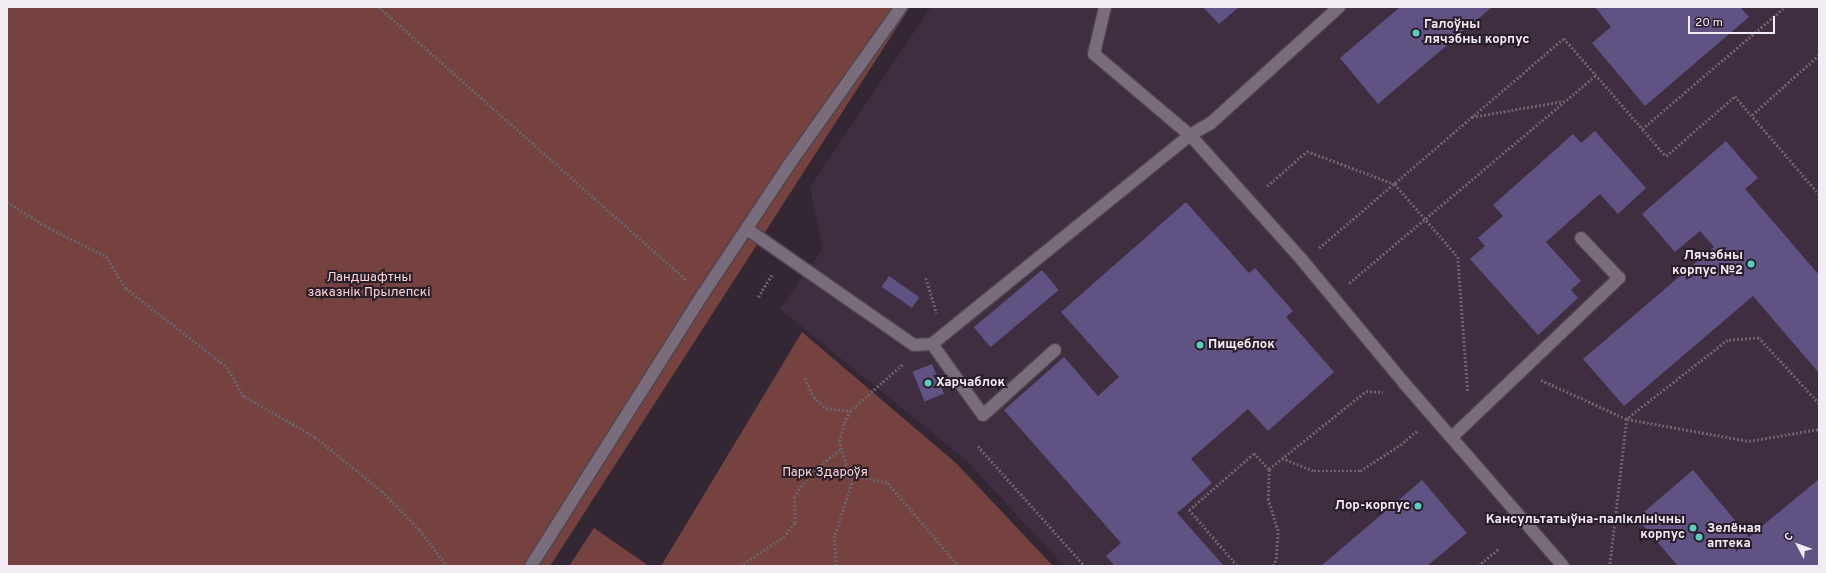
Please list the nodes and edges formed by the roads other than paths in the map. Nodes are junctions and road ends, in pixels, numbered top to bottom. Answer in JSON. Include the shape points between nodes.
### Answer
{"nodes":[{"id":1,"x":901,"y":7,"type":"edge"},
{"id":2,"x":1105,"y":7,"type":"edge"},
{"id":3,"x":1339,"y":7,"type":"edge"},
{"id":4,"x":1190,"y":135,"type":"junction"},
{"id":5,"x":747,"y":229,"type":"junction"},
{"id":6,"x":1581,"y":238,"type":"dead end"},
{"id":7,"x":932,"y":344,"type":"junction"},
{"id":8,"x":1054,"y":350,"type":"dead end"},
{"id":9,"x":1452,"y":437,"type":"junction"},
{"id":10,"x":531,"y":566,"type":"edge"},
{"id":11,"x":1563,"y":566,"type":"edge"}],
"edges":[{"from":1,"to":5,"type":"street","via":[[788,166]]},
{"from":2,"to":4,"type":"street","via":[[1094,54]]},
{"from":3,"to":4,"type":"street","via":[[1211,123]]},
{"from":4,"to":7,"type":"street"},
{"from":4,"to":9,"type":"street","via":[[1302,260]]},
{"from":5,"to":7,"type":"street","via":[[914,345]]},
{"from":5,"to":10,"type":"street"},
{"from":6,"to":9,"type":"street","via":[[1619,278]]},
{"from":7,"to":8,"type":"street","via":[[983,415]]},
{"from":9,"to":11,"type":"street"}]}
